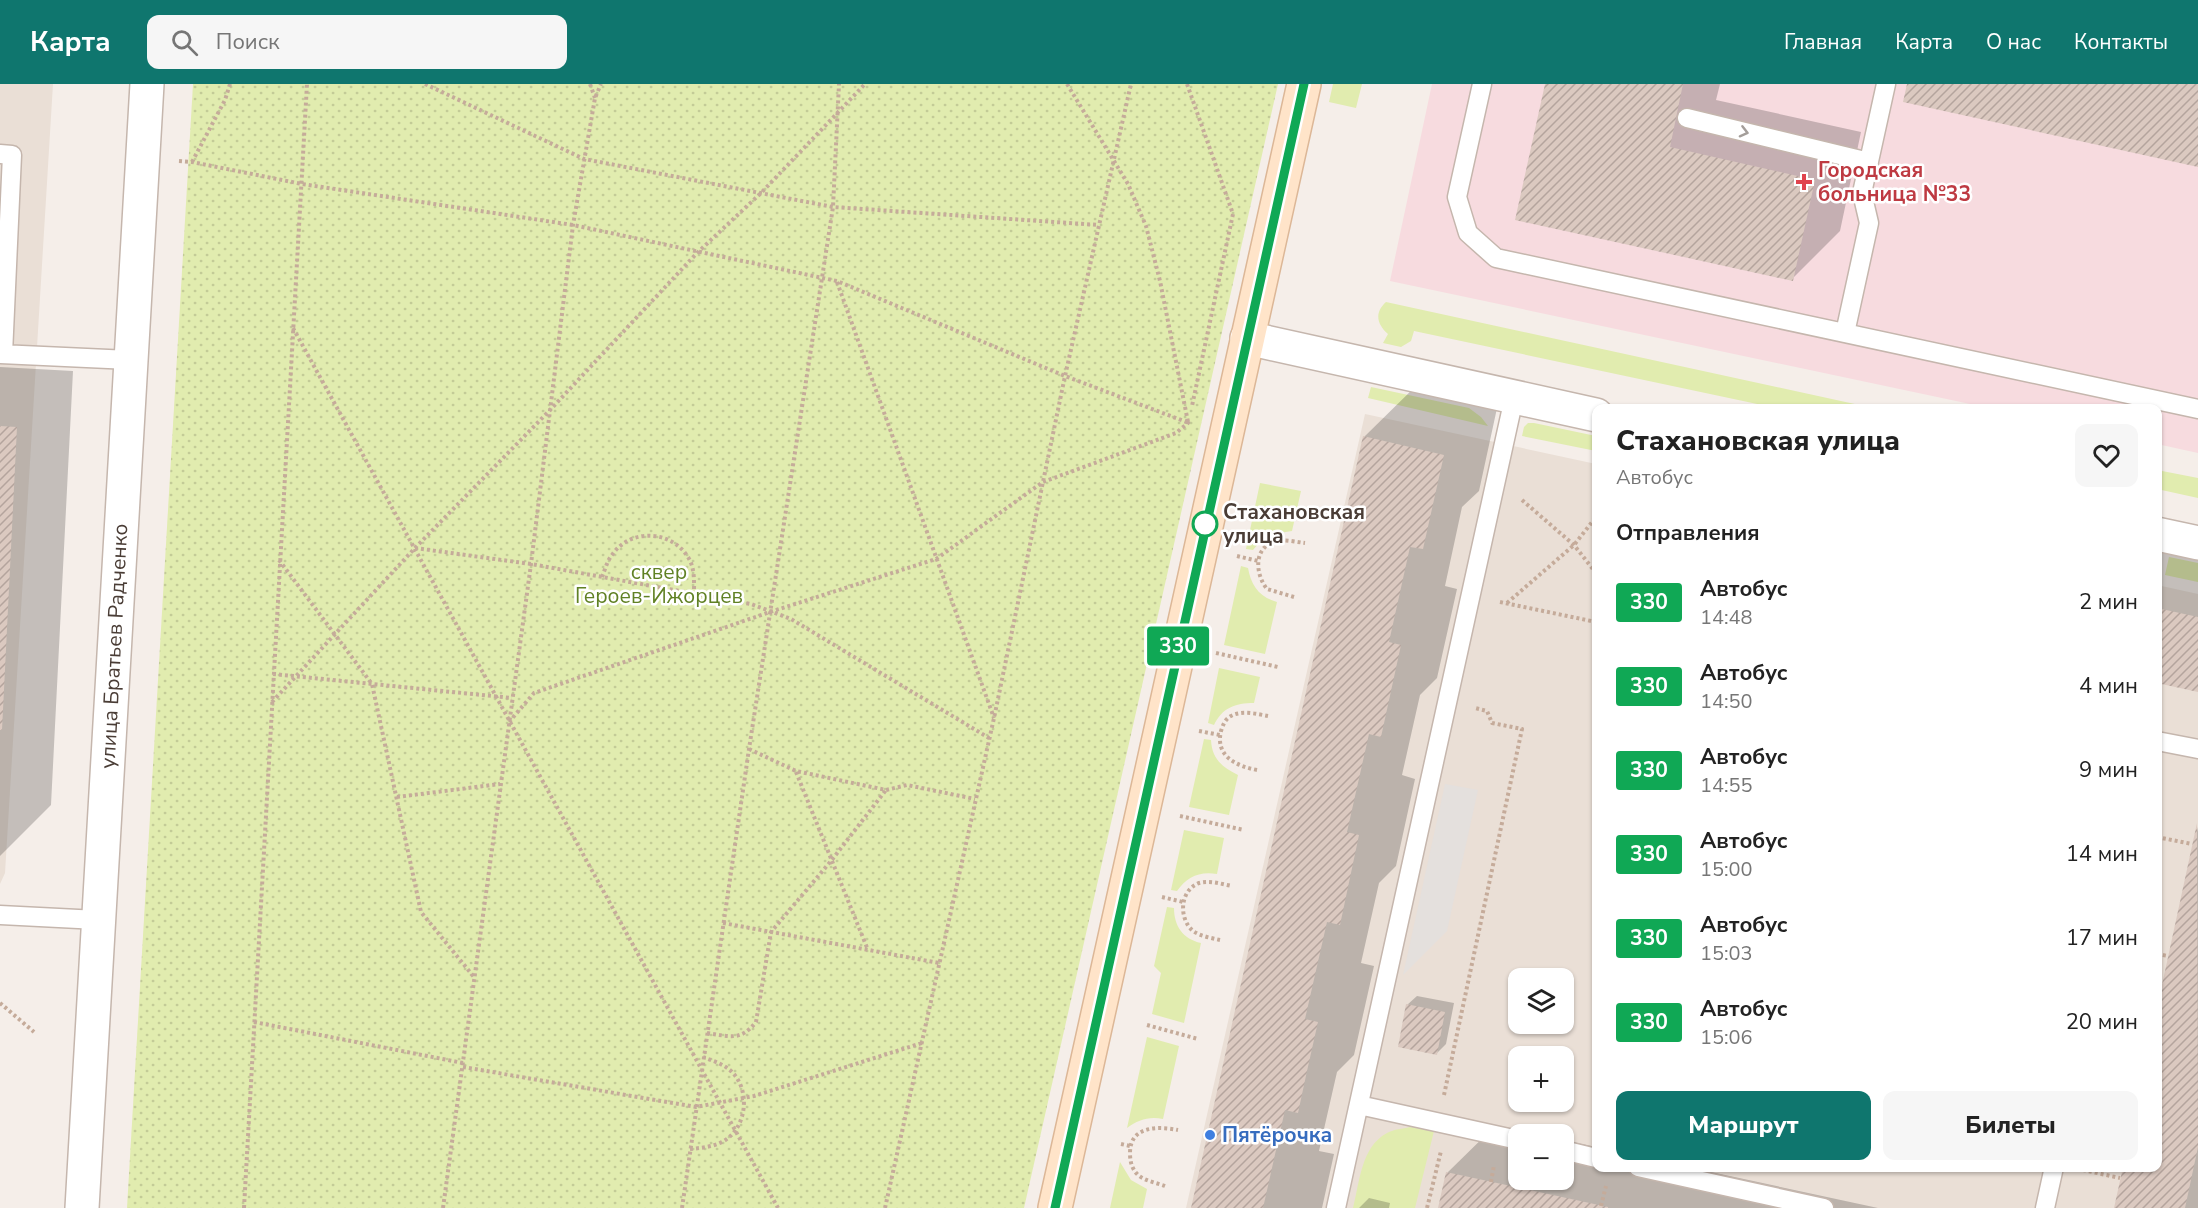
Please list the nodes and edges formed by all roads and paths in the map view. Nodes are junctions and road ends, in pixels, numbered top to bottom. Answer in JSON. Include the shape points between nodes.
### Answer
{"nodes":[{"id":1,"x":147,"y":84,"type":"edge"},
{"id":2,"x":230,"y":84,"type":"edge"},
{"id":3,"x":307,"y":84,"type":"edge"},
{"id":4,"x":425,"y":84,"type":"edge"},
{"id":5,"x":590,"y":84,"type":"edge"},
{"id":6,"x":601,"y":84,"type":"edge"},
{"id":7,"x":838,"y":84,"type":"edge"},
{"id":8,"x":865,"y":84,"type":"edge"},
{"id":9,"x":1067,"y":84,"type":"edge"},
{"id":10,"x":1131,"y":84,"type":"edge"},
{"id":11,"x":1187,"y":84,"type":"edge"},
{"id":12,"x":1304,"y":84,"type":"edge"},
{"id":13,"x":1482,"y":84,"type":"edge"},
{"id":14,"x":1886,"y":84,"type":"edge"},
{"id":15,"x":595,"y":98,"type":"junction"},
{"id":16,"x":837,"y":111,"type":"junction"},
{"id":17,"x":1687,"y":118,"type":"dead end"},
{"id":18,"x":0,"y":154,"type":"edge"},
{"id":19,"x":584,"y":159,"type":"junction"},
{"id":20,"x":174,"y":161,"type":"dead end"},
{"id":21,"x":1113,"y":161,"type":"junction"},
{"id":22,"x":192,"y":162,"type":"junction"},
{"id":23,"x":1869,"y":162,"type":"junction"},
{"id":24,"x":302,"y":184,"type":"junction"},
{"id":25,"x":760,"y":193,"type":"junction"},
{"id":26,"x":833,"y":207,"type":"junction"},
{"id":27,"x":573,"y":225,"type":"junction"},
{"id":28,"x":1100,"y":225,"type":"junction"},
{"id":29,"x":697,"y":253,"type":"junction"},
{"id":30,"x":822,"y":277,"type":"junction"},
{"id":31,"x":837,"y":281,"type":"junction"},
{"id":32,"x":293,"y":328,"type":"junction"},
{"id":33,"x":1845,"y":333,"type":"junction"},
{"id":34,"x":1247,"y":338,"type":"junction"},
{"id":35,"x":1,"y":354,"type":"edge"},
{"id":36,"x":130,"y":360,"type":"junction"},
{"id":37,"x":1065,"y":375,"type":"junction"},
{"id":38,"x":1514,"y":398,"type":"junction"},
{"id":39,"x":551,"y":409,"type":"junction"},
{"id":40,"x":2198,"y":409,"type":"edge"},
{"id":41,"x":1592,"y":414,"type":"edge"},
{"id":42,"x":1188,"y":423,"type":"junction"},
{"id":43,"x":1196,"y":425,"type":"dead end"},
{"id":44,"x":1497,"y":478,"type":"junction"},
{"id":45,"x":1043,"y":482,"type":"junction"},
{"id":46,"x":1592,"y":522,"type":"edge"},
{"id":47,"x":2162,"y":535,"type":"edge"},
{"id":48,"x":1305,"y":543,"type":"dead end"},
{"id":49,"x":2198,"y":543,"type":"edge"},
{"id":50,"x":1574,"y":545,"type":"junction"},
{"id":51,"x":415,"y":548,"type":"junction"},
{"id":52,"x":1237,"y":556,"type":"dead end"},
{"id":53,"x":936,"y":559,"type":"junction"},
{"id":54,"x":279,"y":560,"type":"junction"},
{"id":55,"x":1258,"y":561,"type":"junction"},
{"id":56,"x":531,"y":564,"type":"junction"},
{"id":57,"x":1592,"y":568,"type":"edge"},
{"id":58,"x":602,"y":577,"type":"junction"},
{"id":59,"x":694,"y":594,"type":"junction"},
{"id":60,"x":1471,"y":596,"type":"junction"},
{"id":61,"x":1294,"y":597,"type":"dead end"},
{"id":62,"x":1507,"y":603,"type":"junction"},
{"id":63,"x":770,"y":612,"type":"junction"},
{"id":64,"x":1592,"y":621,"type":"edge"},
{"id":65,"x":335,"y":634,"type":"junction"},
{"id":66,"x":1216,"y":653,"type":"dead end"},
{"id":67,"x":1278,"y":667,"type":"dead end"},
{"id":68,"x":273,"y":674,"type":"junction"},
{"id":69,"x":296,"y":676,"type":"junction"},
{"id":70,"x":372,"y":684,"type":"junction"},
{"id":71,"x":495,"y":696,"type":"junction"},
{"id":72,"x":512,"y":698,"type":"junction"},
{"id":73,"x":271,"y":702,"type":"junction"},
{"id":74,"x":1448,"y":702,"type":"junction"},
{"id":75,"x":1268,"y":716,"type":"dead end"},
{"id":76,"x":994,"y":718,"type":"junction"},
{"id":77,"x":508,"y":722,"type":"junction"},
{"id":78,"x":1199,"y":731,"type":"dead end"},
{"id":79,"x":1220,"y":735,"type":"junction"},
{"id":80,"x":989,"y":738,"type":"junction"},
{"id":81,"x":2162,"y":742,"type":"edge"},
{"id":82,"x":749,"y":749,"type":"junction"},
{"id":83,"x":2198,"y":749,"type":"edge"},
{"id":84,"x":1257,"y":770,"type":"dead end"},
{"id":85,"x":796,"y":771,"type":"junction"},
{"id":86,"x":500,"y":784,"type":"junction"},
{"id":87,"x":886,"y":790,"type":"junction"},
{"id":88,"x":397,"y":797,"type":"junction"},
{"id":89,"x":975,"y":799,"type":"junction"},
{"id":90,"x":1180,"y":816,"type":"dead end"},
{"id":91,"x":1244,"y":830,"type":"dead end"},
{"id":92,"x":2162,"y":838,"type":"edge"},
{"id":93,"x":2192,"y":844,"type":"dead end"},
{"id":94,"x":831,"y":861,"type":"junction"},
{"id":95,"x":1232,"y":886,"type":"dead end"},
{"id":96,"x":1162,"y":897,"type":"dead end"},
{"id":97,"x":1184,"y":902,"type":"junction"},
{"id":98,"x":0,"y":915,"type":"edge"},
{"id":99,"x":98,"y":920,"type":"junction"},
{"id":100,"x":723,"y":923,"type":"junction"},
{"id":101,"x":771,"y":932,"type":"junction"},
{"id":102,"x":1220,"y":940,"type":"dead end"},
{"id":103,"x":868,"y":950,"type":"junction"},
{"id":104,"x":2162,"y":955,"type":"edge"},
{"id":105,"x":2168,"y":956,"type":"dead end"},
{"id":106,"x":939,"y":963,"type":"junction"},
{"id":107,"x":474,"y":978,"type":"junction"},
{"id":108,"x":0,"y":1003,"type":"edge"},
{"id":109,"x":254,"y":1022,"type":"junction"},
{"id":110,"x":1147,"y":1025,"type":"dead end"},
{"id":111,"x":34,"y":1032,"type":"dead end"},
{"id":112,"x":707,"y":1033,"type":"junction"},
{"id":113,"x":1198,"y":1039,"type":"dead end"},
{"id":114,"x":922,"y":1043,"type":"junction"},
{"id":115,"x":703,"y":1057,"type":"junction"},
{"id":116,"x":463,"y":1065,"type":"junction"},
{"id":117,"x":701,"y":1067,"type":"junction"},
{"id":118,"x":744,"y":1098,"type":"junction"},
{"id":119,"x":720,"y":1103,"type":"junction"},
{"id":120,"x":1359,"y":1105,"type":"junction"},
{"id":121,"x":696,"y":1107,"type":"junction"},
{"id":122,"x":1443,"y":1123,"type":"junction"},
{"id":123,"x":735,"y":1130,"type":"junction"},
{"id":124,"x":1178,"y":1130,"type":"dead end"},
{"id":125,"x":1508,"y":1138,"type":"edge"},
{"id":126,"x":1121,"y":1144,"type":"dead end"},
{"id":127,"x":1130,"y":1146,"type":"junction"},
{"id":128,"x":690,"y":1149,"type":"junction"},
{"id":129,"x":1574,"y":1153,"type":"edge"},
{"id":130,"x":1592,"y":1157,"type":"edge"},
{"id":131,"x":1661,"y":1172,"type":"edge"},
{"id":132,"x":2053,"y":1172,"type":"edge"},
{"id":133,"x":2095,"y":1172,"type":"edge"},
{"id":134,"x":2120,"y":1178,"type":"dead end"},
{"id":135,"x":1165,"y":1186,"type":"dead end"},
{"id":136,"x":82,"y":1208,"type":"edge"},
{"id":137,"x":244,"y":1208,"type":"edge"},
{"id":138,"x":443,"y":1208,"type":"edge"},
{"id":139,"x":682,"y":1208,"type":"edge"},
{"id":140,"x":778,"y":1208,"type":"edge"},
{"id":141,"x":885,"y":1208,"type":"edge"},
{"id":142,"x":1055,"y":1208,"type":"edge"},
{"id":143,"x":1336,"y":1208,"type":"edge"},
{"id":144,"x":1427,"y":1208,"type":"edge"},
{"id":145,"x":1824,"y":1208,"type":"edge"},
{"id":146,"x":2045,"y":1208,"type":"edge"}],
"edges":[{"from":1,"to":36,"type":"street","name":"улица Братьев Радченко"},
{"from":2,"to":22,"type":"path"},
{"from":3,"to":24,"type":"path"},
{"from":4,"to":19,"type":"path"},
{"from":5,"to":15,"type":"path"},
{"from":6,"to":15,"type":"path"},
{"from":7,"to":16,"type":"path"},
{"from":8,"to":16,"type":"path"},
{"from":9,"to":21,"type":"path"},
{"from":10,"to":21,"type":"path"},
{"from":11,"to":42,"type":"path","via":[[1233,214]]},
{"from":12,"to":34,"type":"street"},
{"from":13,"to":33,"type":"lane","via":[[1457,197],[1468,233],[1496,258]]},
{"from":14,"to":23,"type":"lane"},
{"from":15,"to":19,"type":"path"},
{"from":16,"to":25,"type":"path"},
{"from":16,"to":26,"type":"path"},
{"from":17,"to":23,"type":"lane","one_way":true},
{"from":18,"to":35,"type":"lane","via":[[12,155]]},
{"from":19,"to":25,"type":"path"},
{"from":19,"to":27,"type":"path"},
{"from":20,"to":22,"type":"path"},
{"from":21,"to":28,"type":"path"},
{"from":21,"to":42,"type":"path","via":[[1146,226]]},
{"from":22,"to":24,"type":"path"},
{"from":23,"to":33,"type":"lane","via":[[1862,193],[1869,224]]},
{"from":24,"to":27,"type":"path"},
{"from":24,"to":32,"type":"path"},
{"from":25,"to":26,"type":"path"},
{"from":25,"to":29,"type":"path"},
{"from":26,"to":28,"type":"path"},
{"from":26,"to":30,"type":"path"},
{"from":27,"to":29,"type":"path"},
{"from":27,"to":39,"type":"path"},
{"from":28,"to":37,"type":"path"},
{"from":29,"to":30,"type":"path"},
{"from":29,"to":39,"type":"path"},
{"from":30,"to":31,"type":"path"},
{"from":30,"to":63,"type":"path"},
{"from":31,"to":37,"type":"path"},
{"from":31,"to":53,"type":"path"},
{"from":32,"to":51,"type":"path"},
{"from":32,"to":54,"type":"path"},
{"from":33,"to":40,"type":"lane"},
{"from":34,"to":38,"type":"street"},
{"from":34,"to":142,"type":"street"},
{"from":35,"to":36,"type":"lane"},
{"from":36,"to":99,"type":"street","name":"улица Братьев Радченко"},
{"from":37,"to":42,"type":"path"},
{"from":37,"to":45,"type":"path"},
{"from":38,"to":41,"type":"street"},
{"from":38,"to":44,"type":"lane"},
{"from":39,"to":51,"type":"path"},
{"from":39,"to":56,"type":"path"},
{"from":42,"to":43,"type":"path"},
{"from":42,"to":45,"type":"path","via":[[1176,432]]},
{"from":44,"to":50,"type":"path"},
{"from":44,"to":60,"type":"lane"},
{"from":45,"to":53,"type":"path"},
{"from":45,"to":76,"type":"path"},
{"from":46,"to":50,"type":"path"},
{"from":47,"to":49,"type":"street"},
{"from":48,"to":55,"type":"path","via":[[1269,543]]},
{"from":50,"to":57,"type":"path"},
{"from":50,"to":62,"type":"path"},
{"from":51,"to":56,"type":"path"},
{"from":51,"to":65,"type":"path"},
{"from":51,"to":71,"type":"path"},
{"from":52,"to":55,"type":"path"},
{"from":53,"to":63,"type":"path"},
{"from":53,"to":76,"type":"path"},
{"from":54,"to":65,"type":"path"},
{"from":54,"to":68,"type":"path"},
{"from":55,"to":61,"type":"path","via":[[1258,573],[1267,589]]},
{"from":56,"to":58,"type":"path"},
{"from":56,"to":72,"type":"path"},
{"from":58,"to":59,"type":"path"},
{"from":58,"to":59,"type":"path","via":[[611,555],[622,544],[651,535],[680,546],[689,558]]},
{"from":59,"to":63,"type":"path","via":[[751,604]]},
{"from":60,"to":62,"type":"path"},
{"from":60,"to":74,"type":"lane"},
{"from":62,"to":64,"type":"path"},
{"from":63,"to":77,"type":"path","via":[[534,693]]},
{"from":63,"to":80,"type":"path","via":[[791,619]]},
{"from":63,"to":82,"type":"path"},
{"from":65,"to":69,"type":"path"},
{"from":65,"to":70,"type":"path"},
{"from":66,"to":67,"type":"path"},
{"from":68,"to":69,"type":"path"},
{"from":68,"to":73,"type":"path"},
{"from":69,"to":70,"type":"path"},
{"from":69,"to":73,"type":"path"},
{"from":70,"to":71,"type":"path"},
{"from":70,"to":88,"type":"path"},
{"from":71,"to":72,"type":"path"},
{"from":71,"to":77,"type":"path"},
{"from":72,"to":77,"type":"path"},
{"from":73,"to":109,"type":"path"},
{"from":74,"to":120,"type":"lane"},
{"from":74,"to":122,"type":"path","via":[[1487,711],[1492,723],[1522,729]]},
{"from":75,"to":79,"type":"path","via":[[1229,716]]},
{"from":76,"to":80,"type":"path"},
{"from":77,"to":86,"type":"path"},
{"from":77,"to":117,"type":"path"},
{"from":78,"to":79,"type":"path"},
{"from":79,"to":84,"type":"path","via":[[1220,744],[1230,761]]},
{"from":80,"to":89,"type":"path"},
{"from":81,"to":83,"type":"lane"},
{"from":82,"to":85,"type":"path"},
{"from":82,"to":100,"type":"path"},
{"from":85,"to":87,"type":"path"},
{"from":85,"to":94,"type":"path"},
{"from":86,"to":88,"type":"path"},
{"from":86,"to":107,"type":"path"},
{"from":87,"to":89,"type":"path","via":[[907,785]]},
{"from":87,"to":94,"type":"path"},
{"from":88,"to":107,"type":"path","via":[[421,912]]},
{"from":89,"to":106,"type":"path"},
{"from":90,"to":91,"type":"path"},
{"from":92,"to":93,"type":"path"},
{"from":94,"to":101,"type":"path"},
{"from":94,"to":103,"type":"path"},
{"from":95,"to":97,"type":"path","via":[[1215,882],[1196,884]]},
{"from":96,"to":97,"type":"path"},
{"from":97,"to":102,"type":"path","via":[[1183,912],[1193,930]]},
{"from":98,"to":99,"type":"lane"},
{"from":99,"to":136,"type":"street","name":"улица Братьев Радченко"},
{"from":100,"to":101,"type":"path"},
{"from":100,"to":112,"type":"path"},
{"from":101,"to":103,"type":"path"},
{"from":101,"to":112,"type":"path","via":[[756,1022],[747,1033],[737,1037]]},
{"from":103,"to":106,"type":"path"},
{"from":104,"to":105,"type":"path"},
{"from":106,"to":114,"type":"path"},
{"from":107,"to":116,"type":"path"},
{"from":108,"to":111,"type":"path"},
{"from":109,"to":116,"type":"path"},
{"from":109,"to":137,"type":"path"},
{"from":110,"to":113,"type":"path"},
{"from":112,"to":115,"type":"path"},
{"from":114,"to":118,"type":"path"},
{"from":114,"to":141,"type":"path"},
{"from":115,"to":117,"type":"path"},
{"from":115,"to":118,"type":"path","via":[[732,1072]]},
{"from":116,"to":121,"type":"path"},
{"from":116,"to":138,"type":"path"},
{"from":117,"to":119,"type":"path"},
{"from":117,"to":121,"type":"path"},
{"from":118,"to":119,"type":"path"},
{"from":118,"to":123,"type":"path","via":[[743,1116]]},
{"from":119,"to":121,"type":"path"},
{"from":119,"to":123,"type":"path"},
{"from":120,"to":122,"type":"lane"},
{"from":120,"to":143,"type":"lane"},
{"from":121,"to":128,"type":"path"},
{"from":122,"to":125,"type":"lane"},
{"from":122,"to":144,"type":"path"},
{"from":123,"to":128,"type":"path","via":[[725,1141],[711,1147]]},
{"from":123,"to":140,"type":"path"},
{"from":124,"to":127,"type":"path","via":[[1152,1128],[1136,1136]]},
{"from":126,"to":127,"type":"path"},
{"from":127,"to":135,"type":"path","via":[[1132,1168],[1140,1177]]},
{"from":128,"to":139,"type":"path"},
{"from":129,"to":130,"type":"lane"},
{"from":131,"to":145,"type":"lane"},
{"from":132,"to":146,"type":"lane"},
{"from":133,"to":134,"type":"path"}]}
